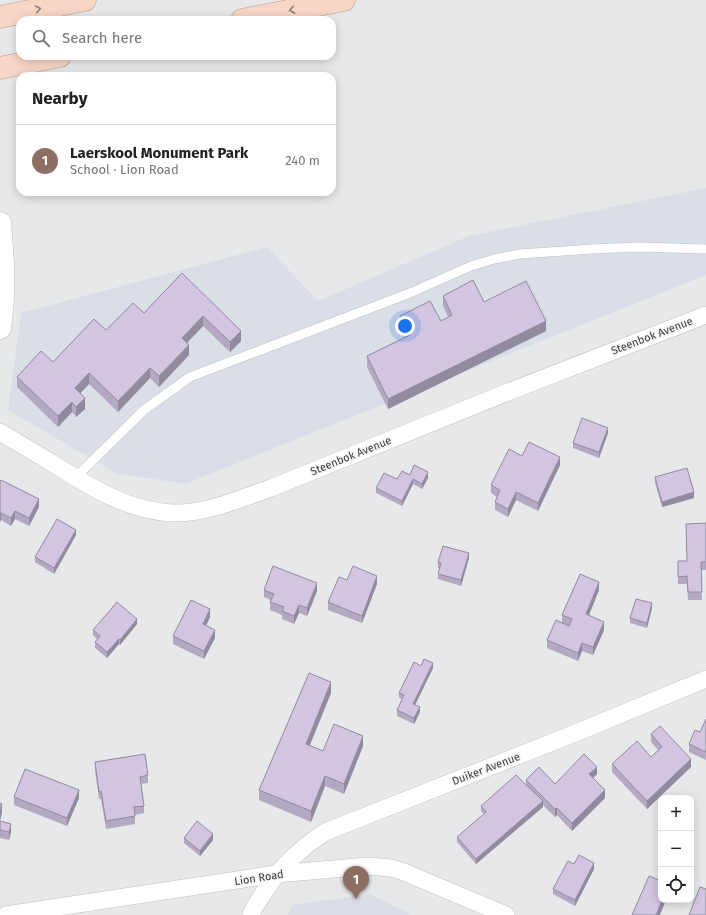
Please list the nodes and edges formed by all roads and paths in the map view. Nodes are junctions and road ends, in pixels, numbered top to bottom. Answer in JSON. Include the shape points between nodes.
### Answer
{"nodes":[{"id":1,"x":85,"y":0,"type":"edge"},
{"id":2,"x":344,"y":0,"type":"edge"},
{"id":3,"x":262,"y":16,"type":"edge"},
{"id":4,"x":0,"y":17,"type":"edge"},
{"id":5,"x":40,"y":60,"type":"edge"},
{"id":6,"x":0,"y":68,"type":"edge"},
{"id":7,"x":0,"y":223,"type":"edge"},
{"id":8,"x":706,"y":249,"type":"edge"},
{"id":9,"x":706,"y":315,"type":"edge"},
{"id":10,"x":0,"y":328,"type":"edge"},
{"id":11,"x":0,"y":432,"type":"edge"},
{"id":12,"x":75,"y":478,"type":"junction"},
{"id":13,"x":706,"y":679,"type":"edge"},
{"id":14,"x":276,"y":874,"type":"junction"},
{"id":15,"x":68,"y":910,"type":"edge"},
{"id":16,"x":6,"y":915,"type":"edge"},
{"id":17,"x":250,"y":915,"type":"edge"},
{"id":18,"x":506,"y":915,"type":"edge"}],
"edges":[{"from":4,"to":1,"type":"highway","one_way":true},
{"from":2,"to":3,"type":"highway","one_way":true},
{"from":5,"to":6,"type":"highway"},
{"from":7,"to":10,"type":"street","via":[[3,262]]},
{"from":8,"to":12,"type":"lane","via":[[638,248],[520,254],[471,266],[410,293],[190,377],[144,410]]},
{"from":9,"to":12,"type":"street","name":"Steenbok Avenue","via":[[236,501],[184,512],[161,512],[139,508],[106,495]]},
{"from":11,"to":12,"type":"street","name":"Steenbok Avenue"},
{"from":13,"to":14,"type":"street","name":"Duiker Avenue","via":[[325,832],[304,846]]},
{"from":14,"to":15,"type":"street","name":"Lion Road"},
{"from":14,"to":17,"type":"street","name":"Duiker Avenue"},
{"from":14,"to":18,"type":"street","name":"Lion Road","via":[[368,866],[391,868],[419,877]]},
{"from":15,"to":16,"type":"street","name":"Lion Road"}]}
